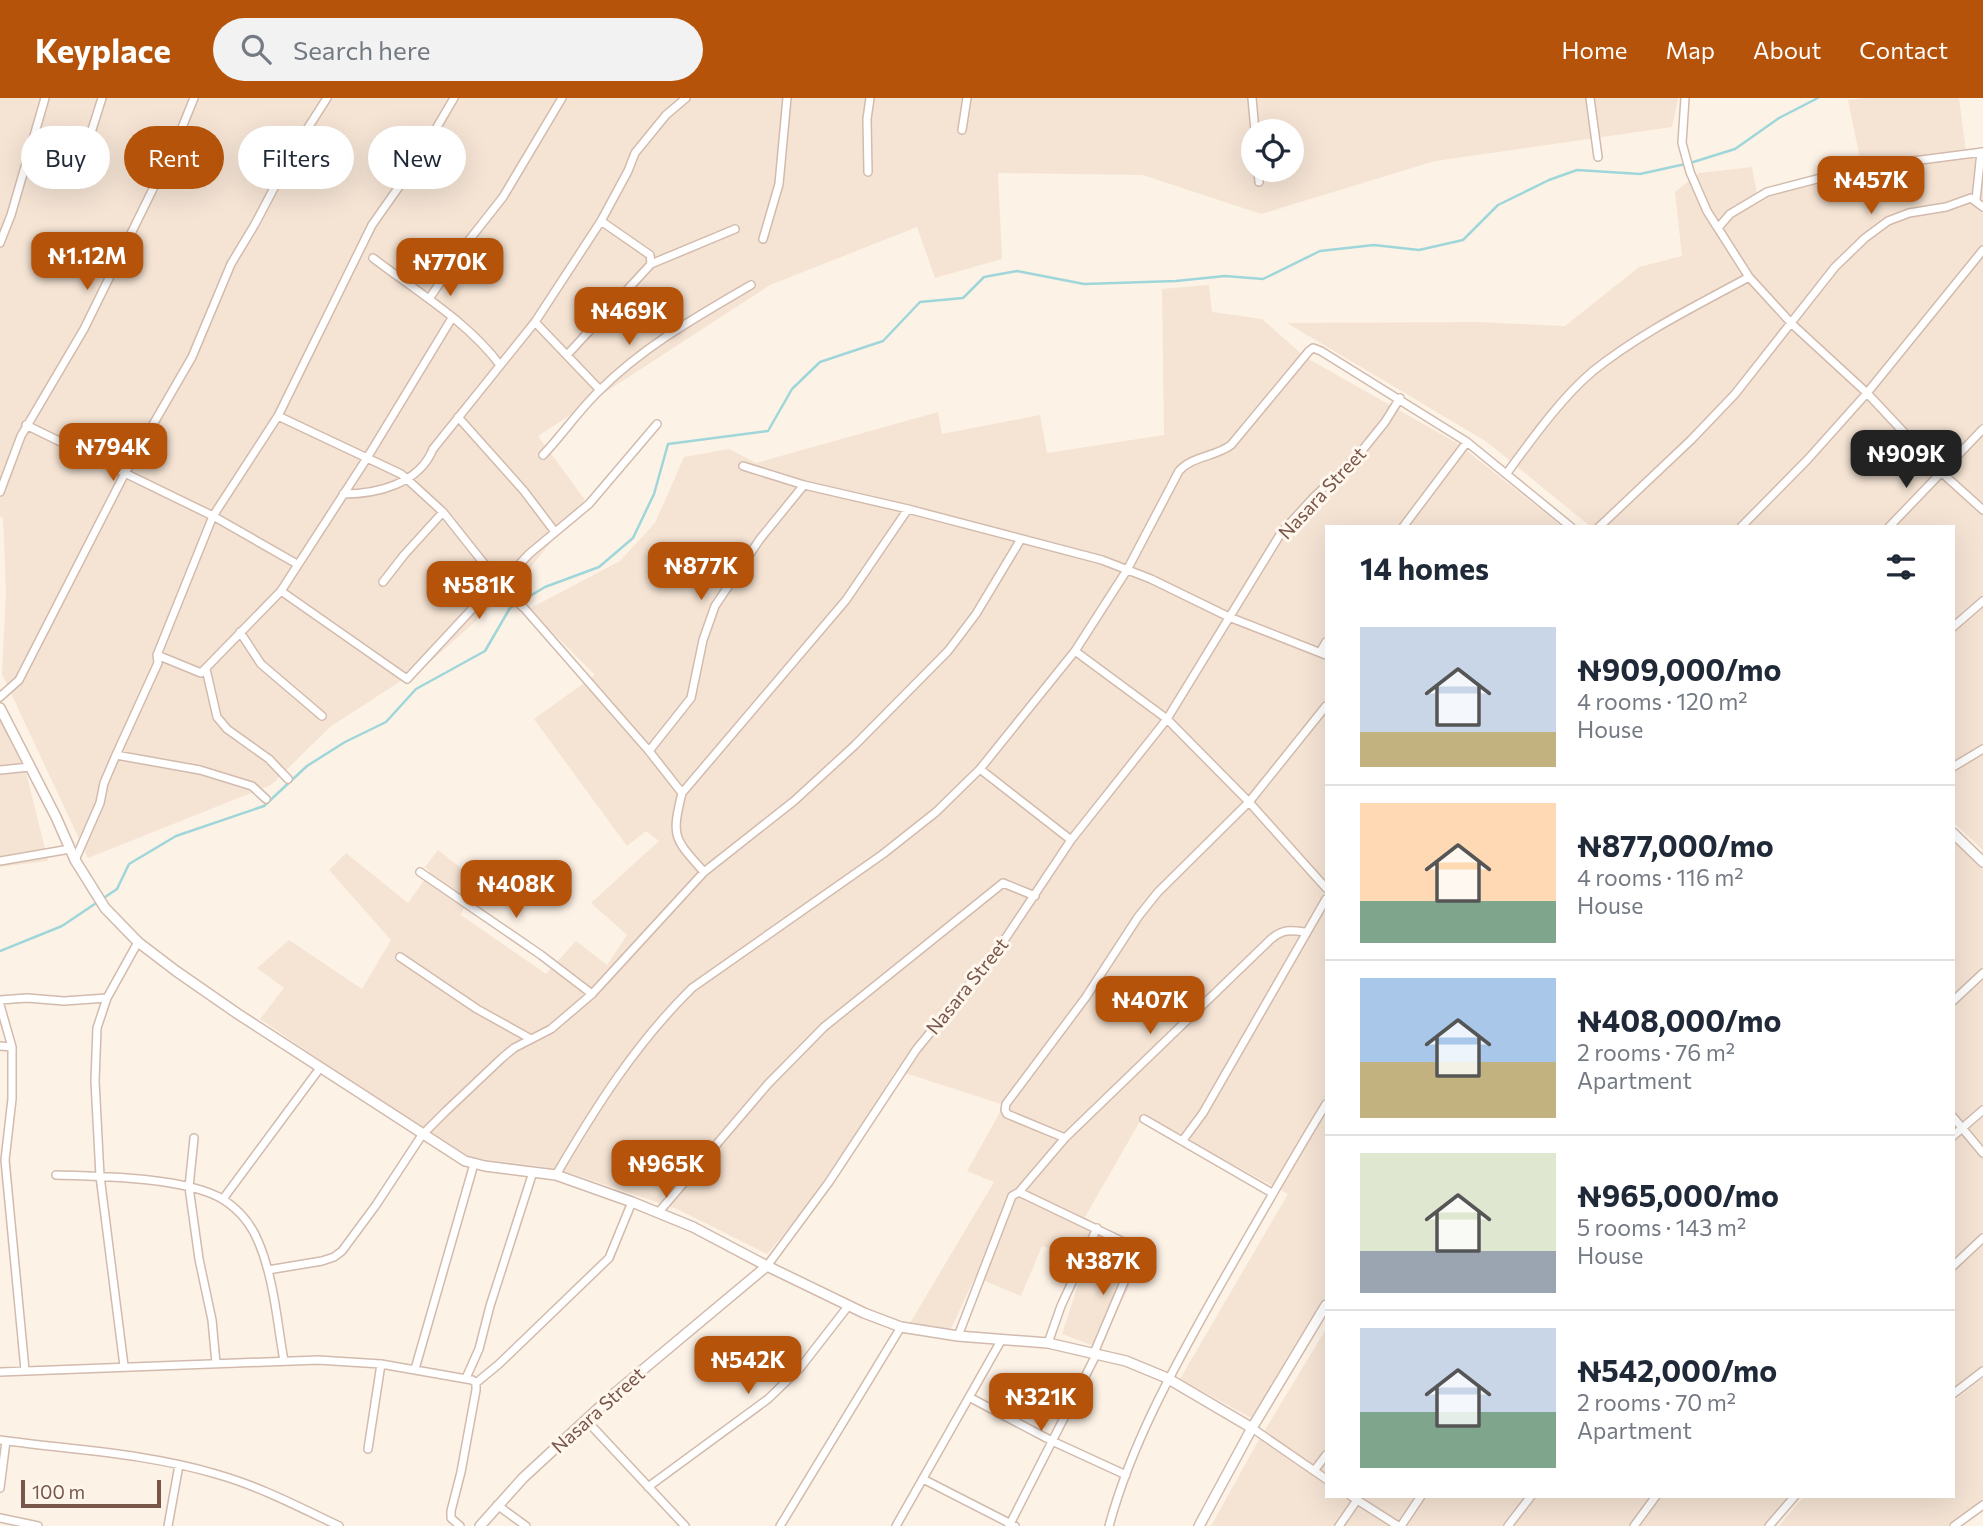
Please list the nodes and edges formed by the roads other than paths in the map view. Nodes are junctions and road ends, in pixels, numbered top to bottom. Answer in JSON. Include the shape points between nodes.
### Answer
{"nodes":[{"id":1,"x":45,"y":98,"type":"edge"},
{"id":2,"x":102,"y":98,"type":"edge"},
{"id":3,"x":194,"y":98,"type":"edge"},
{"id":4,"x":327,"y":98,"type":"edge"},
{"id":5,"x":454,"y":98,"type":"edge"},
{"id":6,"x":562,"y":98,"type":"edge"},
{"id":7,"x":686,"y":98,"type":"edge"},
{"id":8,"x":788,"y":98,"type":"edge"},
{"id":9,"x":870,"y":98,"type":"edge"},
{"id":10,"x":967,"y":98,"type":"edge"},
{"id":11,"x":1252,"y":98,"type":"edge"},
{"id":12,"x":1590,"y":98,"type":"edge"},
{"id":13,"x":1685,"y":98,"type":"edge"},
{"id":14,"x":1254,"y":119,"type":"edge"},
{"id":15,"x":93,"y":126,"type":"edge"},
{"id":16,"x":962,"y":130,"type":"dead end"},
{"id":17,"x":1982,"y":152,"type":"edge"},
{"id":18,"x":1598,"y":157,"type":"dead end"},
{"id":19,"x":868,"y":172,"type":"dead end"},
{"id":20,"x":1976,"y":200,"type":"junction"},
{"id":21,"x":1983,"y":208,"type":"edge"},
{"id":22,"x":601,"y":221,"type":"junction"},
{"id":23,"x":1718,"y":228,"type":"junction"},
{"id":24,"x":735,"y":229,"type":"dead end"},
{"id":25,"x":762,"y":239,"type":"dead end"},
{"id":26,"x":0,"y":243,"type":"edge"},
{"id":27,"x":1983,"y":250,"type":"edge"},
{"id":28,"x":373,"y":258,"type":"dead end"},
{"id":29,"x":650,"y":264,"type":"junction"},
{"id":30,"x":1749,"y":277,"type":"junction"},
{"id":31,"x":751,"y":285,"type":"dead end"},
{"id":32,"x":429,"y":299,"type":"junction"},
{"id":33,"x":452,"y":318,"type":"junction"},
{"id":34,"x":535,"y":322,"type":"junction"},
{"id":35,"x":1792,"y":324,"type":"junction"},
{"id":36,"x":567,"y":355,"type":"junction"},
{"id":37,"x":500,"y":365,"type":"junction"},
{"id":38,"x":600,"y":390,"type":"junction"},
{"id":39,"x":1867,"y":393,"type":"junction"},
{"id":40,"x":1399,"y":398,"type":"junction"},
{"id":41,"x":278,"y":416,"type":"junction"},
{"id":42,"x":458,"y":418,"type":"junction"},
{"id":43,"x":657,"y":424,"type":"dead end"},
{"id":44,"x":26,"y":425,"type":"junction"},
{"id":45,"x":1983,"y":429,"type":"edge"},
{"id":46,"x":1467,"y":442,"type":"junction"},
{"id":47,"x":543,"y":455,"type":"dead end"},
{"id":48,"x":367,"y":458,"type":"junction"},
{"id":49,"x":743,"y":466,"type":"dead end"},
{"id":50,"x":125,"y":473,"type":"junction"},
{"id":51,"x":1507,"y":473,"type":"junction"},
{"id":52,"x":1942,"y":473,"type":"junction"},
{"id":53,"x":408,"y":480,"type":"junction"},
{"id":54,"x":804,"y":485,"type":"junction"},
{"id":55,"x":0,"y":492,"type":"edge"},
{"id":56,"x":343,"y":494,"type":"junction"},
{"id":57,"x":908,"y":509,"type":"junction"},
{"id":58,"x":1983,"y":509,"type":"edge"},
{"id":59,"x":443,"y":512,"type":"junction"},
{"id":60,"x":213,"y":516,"type":"junction"},
{"id":61,"x":1404,"y":525,"type":"edge"},
{"id":62,"x":1567,"y":525,"type":"edge"},
{"id":63,"x":1601,"y":525,"type":"edge"},
{"id":64,"x":1743,"y":525,"type":"edge"},
{"id":65,"x":1891,"y":525,"type":"edge"},
{"id":66,"x":555,"y":532,"type":"junction"},
{"id":67,"x":1021,"y":539,"type":"junction"},
{"id":68,"x":297,"y":564,"type":"junction"},
{"id":69,"x":1128,"y":570,"type":"junction"},
{"id":70,"x":383,"y":582,"type":"dead end"},
{"id":71,"x":501,"y":584,"type":"junction"},
{"id":72,"x":281,"y":591,"type":"junction"},
{"id":73,"x":1983,"y":601,"type":"edge"},
{"id":74,"x":1229,"y":617,"type":"junction"},
{"id":75,"x":1955,"y":625,"type":"edge"},
{"id":76,"x":240,"y":632,"type":"junction"},
{"id":77,"x":1075,"y":651,"type":"junction"},
{"id":78,"x":1323,"y":654,"type":"edge"},
{"id":79,"x":157,"y":656,"type":"junction"},
{"id":80,"x":206,"y":669,"type":"junction"},
{"id":81,"x":0,"y":696,"type":"edge"},
{"id":82,"x":1325,"y":707,"type":"edge"},
{"id":83,"x":0,"y":708,"type":"edge"},
{"id":84,"x":322,"y":716,"type":"dead end"},
{"id":85,"x":1167,"y":719,"type":"junction"},
{"id":86,"x":1983,"y":750,"type":"edge"},
{"id":87,"x":649,"y":751,"type":"junction"},
{"id":88,"x":116,"y":755,"type":"junction"},
{"id":89,"x":1955,"y":766,"type":"edge"},
{"id":90,"x":30,"y":767,"type":"junction"},
{"id":91,"x":980,"y":769,"type":"junction"},
{"id":92,"x":0,"y":770,"type":"edge"},
{"id":93,"x":288,"y":779,"type":"dead end"},
{"id":94,"x":682,"y":793,"type":"junction"},
{"id":95,"x":266,"y":799,"type":"dead end"},
{"id":96,"x":1249,"y":802,"type":"junction"},
{"id":97,"x":1955,"y":835,"type":"edge"},
{"id":98,"x":1071,"y":840,"type":"junction"},
{"id":99,"x":70,"y":849,"type":"junction"},
{"id":100,"x":75,"y":860,"type":"junction"},
{"id":101,"x":0,"y":861,"type":"edge"},
{"id":102,"x":1983,"y":862,"type":"edge"},
{"id":103,"x":420,"y":872,"type":"dead end"},
{"id":104,"x":704,"y":872,"type":"junction"},
{"id":105,"x":1325,"y":887,"type":"edge"},
{"id":106,"x":1035,"y":895,"type":"junction"},
{"id":107,"x":1325,"y":901,"type":"edge"},
{"id":108,"x":1305,"y":932,"type":"junction"},
{"id":109,"x":138,"y":942,"type":"junction"},
{"id":110,"x":400,"y":957,"type":"dead end"},
{"id":111,"x":1983,"y":973,"type":"edge"},
{"id":112,"x":592,"y":994,"type":"junction"},
{"id":113,"x":107,"y":998,"type":"junction"},
{"id":114,"x":1955,"y":999,"type":"edge"},
{"id":115,"x":0,"y":1003,"type":"edge"},
{"id":116,"x":531,"y":1039,"type":"junction"},
{"id":117,"x":0,"y":1046,"type":"edge"},
{"id":118,"x":12,"y":1047,"type":"junction"},
{"id":119,"x":320,"y":1068,"type":"junction"},
{"id":120,"x":1325,"y":1106,"type":"edge"},
{"id":121,"x":1983,"y":1110,"type":"edge"},
{"id":122,"x":1144,"y":1119,"type":"dead end"},
{"id":123,"x":1955,"y":1119,"type":"edge"},
{"id":124,"x":1962,"y":1127,"type":"junction"},
{"id":125,"x":1955,"y":1134,"type":"edge"},
{"id":126,"x":422,"y":1135,"type":"junction"},
{"id":127,"x":194,"y":1138,"type":"dead end"},
{"id":128,"x":1065,"y":1138,"type":"junction"},
{"id":129,"x":1182,"y":1140,"type":"junction"},
{"id":130,"x":1983,"y":1153,"type":"edge"},
{"id":131,"x":474,"y":1164,"type":"junction"},
{"id":132,"x":533,"y":1172,"type":"junction"},
{"id":133,"x":56,"y":1175,"type":"dead end"},
{"id":134,"x":556,"y":1175,"type":"junction"},
{"id":135,"x":100,"y":1176,"type":"junction"},
{"id":136,"x":189,"y":1187,"type":"junction"},
{"id":137,"x":1019,"y":1192,"type":"junction"},
{"id":138,"x":1272,"y":1193,"type":"junction"},
{"id":139,"x":223,"y":1199,"type":"junction"},
{"id":140,"x":632,"y":1202,"type":"junction"},
{"id":141,"x":659,"y":1213,"type":"junction"},
{"id":142,"x":1097,"y":1228,"type":"junction"},
{"id":143,"x":1983,"y":1238,"type":"edge"},
{"id":144,"x":1955,"y":1264,"type":"edge"},
{"id":145,"x":767,"y":1266,"type":"junction"},
{"id":146,"x":268,"y":1270,"type":"junction"},
{"id":147,"x":849,"y":1305,"type":"junction"},
{"id":148,"x":1325,"y":1307,"type":"edge"},
{"id":149,"x":901,"y":1327,"type":"junction"},
{"id":150,"x":958,"y":1336,"type":"junction"},
{"id":151,"x":1002,"y":1339,"type":"junction"},
{"id":152,"x":1048,"y":1343,"type":"junction"},
{"id":153,"x":1095,"y":1353,"type":"junction"},
{"id":154,"x":284,"y":1361,"type":"junction"},
{"id":155,"x":216,"y":1363,"type":"junction"},
{"id":156,"x":381,"y":1364,"type":"junction"},
{"id":157,"x":124,"y":1366,"type":"junction"},
{"id":158,"x":415,"y":1369,"type":"junction"},
{"id":159,"x":25,"y":1370,"type":"junction"},
{"id":160,"x":1983,"y":1371,"type":"edge"},
{"id":161,"x":0,"y":1372,"type":"edge"},
{"id":162,"x":466,"y":1378,"type":"junction"},
{"id":163,"x":1167,"y":1378,"type":"junction"},
{"id":164,"x":476,"y":1383,"type":"junction"},
{"id":165,"x":1955,"y":1392,"type":"edge"},
{"id":166,"x":970,"y":1397,"type":"junction"},
{"id":167,"x":586,"y":1420,"type":"junction"},
{"id":168,"x":1252,"y":1428,"type":"junction"},
{"id":169,"x":3,"y":1441,"type":"edge"},
{"id":170,"x":1052,"y":1441,"type":"junction"},
{"id":171,"x":368,"y":1449,"type":"dead end"},
{"id":172,"x":1325,"y":1456,"type":"edge"},
{"id":173,"x":179,"y":1465,"type":"junction"},
{"id":174,"x":1314,"y":1471,"type":"junction"},
{"id":175,"x":1126,"y":1475,"type":"junction"},
{"id":176,"x":1325,"y":1478,"type":"edge"},
{"id":177,"x":923,"y":1479,"type":"junction"},
{"id":178,"x":648,"y":1487,"type":"junction"},
{"id":179,"x":0,"y":1488,"type":"edge"},
{"id":180,"x":1354,"y":1498,"type":"edge"},
{"id":181,"x":1420,"y":1498,"type":"edge"},
{"id":182,"x":1529,"y":1498,"type":"edge"},
{"id":183,"x":1655,"y":1498,"type":"edge"},
{"id":184,"x":1793,"y":1498,"type":"edge"},
{"id":185,"x":497,"y":1505,"type":"junction"},
{"id":186,"x":1983,"y":1505,"type":"edge"},
{"id":187,"x":0,"y":1518,"type":"edge"},
{"id":188,"x":1011,"y":1525,"type":"edge"},
{"id":189,"x":38,"y":1526,"type":"edge"},
{"id":190,"x":168,"y":1526,"type":"edge"},
{"id":191,"x":339,"y":1526,"type":"edge"},
{"id":192,"x":460,"y":1526,"type":"edge"},
{"id":193,"x":481,"y":1526,"type":"edge"},
{"id":194,"x":526,"y":1526,"type":"edge"},
{"id":195,"x":685,"y":1526,"type":"edge"},
{"id":196,"x":780,"y":1526,"type":"edge"},
{"id":197,"x":896,"y":1526,"type":"edge"},
{"id":198,"x":1109,"y":1526,"type":"edge"},
{"id":199,"x":1199,"y":1526,"type":"edge"},
{"id":200,"x":1339,"y":1526,"type":"edge"},
{"id":201,"x":1399,"y":1526,"type":"edge"},
{"id":202,"x":1508,"y":1526,"type":"edge"},
{"id":203,"x":1634,"y":1526,"type":"edge"},
{"id":204,"x":1769,"y":1526,"type":"edge"},
{"id":205,"x":1954,"y":1526,"type":"edge"}],
"edges":[{"from":1,"to":26,"type":"street"},
{"from":2,"to":15,"type":"street"},
{"from":3,"to":44,"type":"street","via":[[84,329]]},
{"from":4,"to":50,"type":"street","via":[[231,264],[192,357]]},
{"from":5,"to":41,"type":"street","via":[[372,225]]},
{"from":6,"to":32,"type":"street","via":[[503,197]]},
{"from":7,"to":22,"type":"street","via":[[635,153]]},
{"from":8,"to":25,"type":"street","via":[[779,184]]},
{"from":9,"to":19,"type":"street"},
{"from":10,"to":16,"type":"street"},
{"from":11,"to":14,"type":"street"},
{"from":12,"to":18,"type":"street"},
{"from":13,"to":23,"type":"street","via":[[1682,143],[1690,172]]},
{"from":17,"to":20,"type":"street"},
{"from":17,"to":23,"type":"street","via":[[1859,168],[1767,191],[1730,214]]},
{"from":20,"to":21,"type":"street"},
{"from":20,"to":35,"type":"street","via":[[1888,221],[1835,267]]},
{"from":22,"to":29,"type":"street","via":[[650,255]]},
{"from":22,"to":34,"type":"street"},
{"from":23,"to":30,"type":"street"},
{"from":24,"to":29,"type":"street"},
{"from":27,"to":39,"type":"street"},
{"from":28,"to":32,"type":"street"},
{"from":29,"to":36,"type":"street"},
{"from":30,"to":35,"type":"street"},
{"from":30,"to":51,"type":"street","via":[[1626,346],[1591,373],[1533,436]]},
{"from":31,"to":38,"type":"street","via":[[650,348]]},
{"from":32,"to":33,"type":"street"},
{"from":33,"to":37,"type":"street"},
{"from":33,"to":48,"type":"street"},
{"from":34,"to":36,"type":"street"},
{"from":34,"to":37,"type":"street"},
{"from":35,"to":39,"type":"street"},
{"from":35,"to":63,"type":"street","via":[[1735,394]]},
{"from":36,"to":38,"type":"street"},
{"from":37,"to":42,"type":"street"},
{"from":38,"to":47,"type":"street"},
{"from":39,"to":52,"type":"street"},
{"from":39,"to":64,"type":"street"},
{"from":40,"to":46,"type":"street"},
{"from":40,"to":69,"type":"street","via":[[1313,348],[1231,445],[1179,471]]},
{"from":40,"to":74,"type":"street","name":"Nasara Street","via":[[1356,458],[1281,533]]},
{"from":41,"to":48,"type":"street"},
{"from":41,"to":60,"type":"street"},
{"from":42,"to":53,"type":"street"},
{"from":42,"to":66,"type":"street"},
{"from":43,"to":66,"type":"street","via":[[589,504]]},
{"from":44,"to":50,"type":"street"},
{"from":44,"to":55,"type":"street"},
{"from":45,"to":52,"type":"street"},
{"from":46,"to":51,"type":"street"},
{"from":46,"to":61,"type":"street"},
{"from":48,"to":53,"type":"street"},
{"from":48,"to":56,"type":"street"},
{"from":49,"to":54,"type":"street"},
{"from":50,"to":60,"type":"street"},
{"from":50,"to":81,"type":"street","via":[[19,680]]},
{"from":51,"to":62,"type":"street"},
{"from":52,"to":58,"type":"street"},
{"from":52,"to":65,"type":"street"},
{"from":53,"to":56,"type":"street","via":[[365,494]]},
{"from":53,"to":59,"type":"street"},
{"from":54,"to":57,"type":"street"},
{"from":54,"to":87,"type":"street","via":[[715,606],[691,698]]},
{"from":56,"to":68,"type":"street"},
{"from":57,"to":67,"type":"street"},
{"from":57,"to":94,"type":"street","via":[[846,600]]},
{"from":59,"to":70,"type":"street"},
{"from":59,"to":71,"type":"street"},
{"from":60,"to":68,"type":"street"},
{"from":60,"to":79,"type":"street"},
{"from":66,"to":71,"type":"street"},
{"from":67,"to":69,"type":"street"},
{"from":67,"to":104,"type":"street","via":[[976,614],[948,650],[794,801]]},
{"from":68,"to":72,"type":"street"},
{"from":69,"to":74,"type":"street"},
{"from":69,"to":77,"type":"street"},
{"from":71,"to":72,"type":"street","via":[[407,679]]},
{"from":71,"to":87,"type":"street"},
{"from":72,"to":76,"type":"street"},
{"from":73,"to":75,"type":"street"},
{"from":74,"to":78,"type":"street"},
{"from":74,"to":85,"type":"street","name":"Nasara Street"},
{"from":76,"to":80,"type":"street"},
{"from":76,"to":84,"type":"street","via":[[261,664]]},
{"from":77,"to":85,"type":"street"},
{"from":77,"to":91,"type":"street"},
{"from":79,"to":80,"type":"street","via":[[201,673]]},
{"from":79,"to":88,"type":"street","via":[[158,663]]},
{"from":80,"to":93,"type":"street","via":[[217,717]]},
{"from":82,"to":96,"type":"street"},
{"from":83,"to":90,"type":"street"},
{"from":85,"to":96,"type":"street"},
{"from":85,"to":98,"type":"street","name":"Nasara Street"},
{"from":86,"to":89,"type":"street"},
{"from":87,"to":94,"type":"street"},
{"from":88,"to":95,"type":"street","via":[[200,770],[252,786]]},
{"from":88,"to":100,"type":"street"},
{"from":90,"to":92,"type":"street"},
{"from":90,"to":99,"type":"street"},
{"from":91,"to":98,"type":"street"},
{"from":91,"to":134,"type":"street","via":[[883,854],[692,988],[636,1050]]},
{"from":94,"to":104,"type":"street","via":[[676,840]]},
{"from":96,"to":105,"type":"street"},
{"from":96,"to":128,"type":"street","via":[[1138,916],[1086,997],[1006,1104],[1007,1114]]},
{"from":97,"to":102,"type":"street"},
{"from":98,"to":106,"type":"street","name":"Nasara Street"},
{"from":99,"to":100,"type":"street"},
{"from":99,"to":101,"type":"street"},
{"from":100,"to":109,"type":"street","via":[[105,908]]},
{"from":103,"to":112,"type":"street"},
{"from":104,"to":112,"type":"street"},
{"from":106,"to":141,"type":"street","via":[[1003,883],[824,1027],[768,1084]]},
{"from":106,"to":145,"type":"street","name":"Nasara Street","via":[[999,948],[916,1050]]},
{"from":107,"to":108,"type":"street"},
{"from":108,"to":128,"type":"street","via":[[1279,932]]},
{"from":108,"to":129,"type":"street","via":[[1225,1077]]},
{"from":109,"to":113,"type":"street"},
{"from":109,"to":119,"type":"street"},
{"from":110,"to":116,"type":"street","via":[[477,1010]]},
{"from":111,"to":114,"type":"street"},
{"from":112,"to":116,"type":"street","via":[[551,1029]]},
{"from":113,"to":115,"type":"street","via":[[27,998]]},
{"from":113,"to":135,"type":"street","via":[[97,1028]]},
{"from":115,"to":118,"type":"street"},
{"from":116,"to":126,"type":"street","via":[[502,1058]]},
{"from":117,"to":118,"type":"street"},
{"from":118,"to":159,"type":"street","via":[[5,1160]]},
{"from":119,"to":126,"type":"street"},
{"from":119,"to":139,"type":"street"},
{"from":120,"to":138,"type":"street"},
{"from":121,"to":124,"type":"street"},
{"from":122,"to":129,"type":"street"},
{"from":123,"to":124,"type":"street"},
{"from":124,"to":125,"type":"street"},
{"from":124,"to":130,"type":"street"},
{"from":126,"to":131,"type":"street"},
{"from":126,"to":146,"type":"street","via":[[342,1251],[322,1261]]},
{"from":127,"to":136,"type":"street"},
{"from":128,"to":137,"type":"street"},
{"from":129,"to":138,"type":"street"},
{"from":131,"to":132,"type":"street"},
{"from":131,"to":158,"type":"street"},
{"from":132,"to":134,"type":"street"},
{"from":132,"to":162,"type":"street"},
{"from":133,"to":135,"type":"street"},
{"from":134,"to":140,"type":"street"},
{"from":135,"to":136,"type":"street"},
{"from":135,"to":157,"type":"street"},
{"from":136,"to":139,"type":"street"},
{"from":136,"to":155,"type":"street"},
{"from":137,"to":142,"type":"street"},
{"from":137,"to":150,"type":"street","via":[[1012,1196]]},
{"from":138,"to":163,"type":"street"},
{"from":139,"to":146,"type":"street","via":[[243,1216],[258,1240]]},
{"from":140,"to":141,"type":"street"},
{"from":140,"to":164,"type":"street","via":[[610,1258]]},
{"from":141,"to":145,"type":"street"},
{"from":142,"to":152,"type":"street"},
{"from":142,"to":153,"type":"street","via":[[1139,1251]]},
{"from":143,"to":144,"type":"street"},
{"from":145,"to":147,"type":"street"},
{"from":145,"to":167,"type":"street","name":"Nasara Street"},
{"from":146,"to":154,"type":"street"},
{"from":147,"to":149,"type":"street"},
{"from":147,"to":178,"type":"street","via":[[800,1368],[768,1399]]},
{"from":148,"to":168,"type":"street"},
{"from":149,"to":150,"type":"street"},
{"from":149,"to":196,"type":"street"},
{"from":150,"to":151,"type":"street"},
{"from":151,"to":152,"type":"street"},
{"from":151,"to":166,"type":"street"},
{"from":152,"to":153,"type":"street"},
{"from":153,"to":163,"type":"street"},
{"from":153,"to":170,"type":"street"},
{"from":154,"to":155,"type":"street"},
{"from":154,"to":156,"type":"street"},
{"from":155,"to":157,"type":"street"},
{"from":156,"to":158,"type":"street"},
{"from":156,"to":171,"type":"street"},
{"from":157,"to":159,"type":"street"},
{"from":158,"to":162,"type":"street"},
{"from":159,"to":161,"type":"street"},
{"from":160,"to":165,"type":"street"},
{"from":162,"to":164,"type":"street"},
{"from":163,"to":168,"type":"street"},
{"from":163,"to":175,"type":"street"},
{"from":164,"to":192,"type":"street","via":[[451,1511]]},
{"from":166,"to":170,"type":"street"},
{"from":166,"to":177,"type":"street"},
{"from":167,"to":178,"type":"street"},
{"from":167,"to":185,"type":"street","name":"Nasara Street"},
{"from":168,"to":174,"type":"street"},
{"from":168,"to":199,"type":"street"},
{"from":169,"to":173,"type":"street"},
{"from":169,"to":179,"type":"street"},
{"from":170,"to":175,"type":"street"},
{"from":170,"to":188,"type":"street"},
{"from":172,"to":174,"type":"street"},
{"from":173,"to":190,"type":"street"},
{"from":173,"to":191,"type":"street","via":[[262,1489]]},
{"from":174,"to":176,"type":"street"},
{"from":175,"to":198,"type":"street"},
{"from":177,"to":188,"type":"street"},
{"from":177,"to":197,"type":"street"},
{"from":178,"to":195,"type":"street"},
{"from":180,"to":200,"type":"street"},
{"from":180,"to":201,"type":"street"},
{"from":181,"to":201,"type":"street"},
{"from":182,"to":202,"type":"street"},
{"from":183,"to":203,"type":"street"},
{"from":184,"to":204,"type":"street"},
{"from":185,"to":193,"type":"street","name":"Nasara Street"},
{"from":185,"to":194,"type":"street"},
{"from":186,"to":205,"type":"street"},
{"from":187,"to":189,"type":"street"}]}
